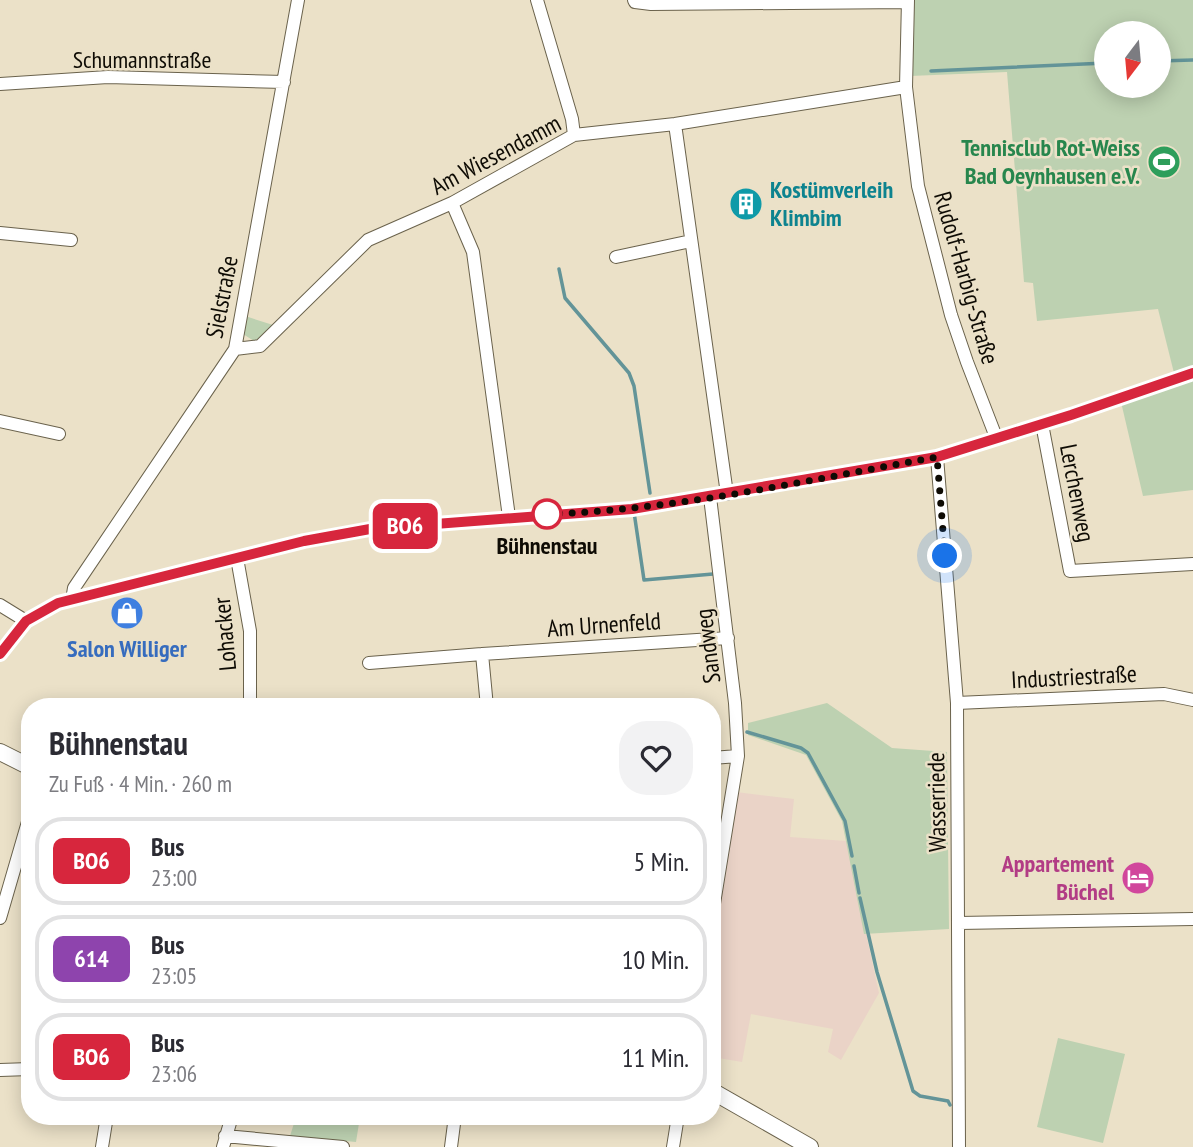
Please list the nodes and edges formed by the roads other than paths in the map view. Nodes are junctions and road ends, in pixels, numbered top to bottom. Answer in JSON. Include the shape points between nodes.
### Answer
{"nodes":[{"id":1,"x":298,"y":0,"type":"edge"},
{"id":2,"x":537,"y":0,"type":"edge"},
{"id":3,"x":634,"y":0,"type":"edge"},
{"id":4,"x":908,"y":1,"type":"edge"},
{"id":5,"x":284,"y":82,"type":"junction"},
{"id":6,"x":0,"y":84,"type":"edge"},
{"id":7,"x":906,"y":87,"type":"junction"},
{"id":8,"x":675,"y":124,"type":"junction"},
{"id":9,"x":574,"y":135,"type":"junction"},
{"id":10,"x":452,"y":203,"type":"junction"},
{"id":11,"x":0,"y":233,"type":"edge"},
{"id":12,"x":71,"y":240,"type":"dead end"},
{"id":13,"x":691,"y":241,"type":"junction"},
{"id":14,"x":616,"y":257,"type":"dead end"},
{"id":15,"x":235,"y":349,"type":"junction"},
{"id":16,"x":1193,"y":373,"type":"edge"},
{"id":17,"x":0,"y":421,"type":"edge"},
{"id":18,"x":1042,"y":424,"type":"junction"},
{"id":19,"x":59,"y":434,"type":"dead end"},
{"id":20,"x":996,"y":438,"type":"junction"},
{"id":21,"x":937,"y":457,"type":"junction"},
{"id":22,"x":727,"y":494,"type":"junction"},
{"id":23,"x":710,"y":497,"type":"junction"},
{"id":24,"x":509,"y":517,"type":"junction"},
{"id":25,"x":237,"y":558,"type":"junction"},
{"id":26,"x":1193,"y":564,"type":"edge"},
{"id":27,"x":72,"y":600,"type":"junction"},
{"id":28,"x":0,"y":605,"type":"edge"},
{"id":29,"x":26,"y":621,"type":"junction"},
{"id":30,"x":728,"y":638,"type":"junction"},
{"id":31,"x":0,"y":654,"type":"edge"},
{"id":32,"x":482,"y":654,"type":"junction"},
{"id":33,"x":369,"y":663,"type":"dead end"},
{"id":34,"x":250,"y":698,"type":"edge"},
{"id":35,"x":486,"y":698,"type":"edge"},
{"id":36,"x":1193,"y":699,"type":"edge"},
{"id":37,"x":957,"y":703,"type":"junction"},
{"id":38,"x":0,"y":752,"type":"edge"},
{"id":39,"x":738,"y":756,"type":"junction"},
{"id":40,"x":721,"y":757,"type":"edge"},
{"id":41,"x":21,"y":762,"type":"edge"},
{"id":42,"x":721,"y":845,"type":"edge"},
{"id":43,"x":21,"y":846,"type":"edge"},
{"id":44,"x":0,"y":918,"type":"edge"},
{"id":45,"x":1193,"y":919,"type":"edge"},
{"id":46,"x":959,"y":923,"type":"junction"},
{"id":47,"x":21,"y":1069,"type":"edge"},
{"id":48,"x":0,"y":1070,"type":"edge"},
{"id":49,"x":721,"y":1096,"type":"edge"},
{"id":50,"x":106,"y":1125,"type":"edge"},
{"id":51,"x":229,"y":1125,"type":"edge"},
{"id":52,"x":454,"y":1125,"type":"edge"},
{"id":53,"x":677,"y":1125,"type":"edge"},
{"id":54,"x":224,"y":1142,"type":"edge"},
{"id":55,"x":102,"y":1147,"type":"edge"},
{"id":56,"x":343,"y":1147,"type":"edge"},
{"id":57,"x":451,"y":1147,"type":"edge"},
{"id":58,"x":673,"y":1147,"type":"edge"},
{"id":59,"x":810,"y":1147,"type":"edge"},
{"id":60,"x":959,"y":1147,"type":"edge"}],
"edges":[{"from":1,"to":5,"type":"street","name":"Sielstraße"},
{"from":2,"to":9,"type":"street"},
{"from":3,"to":4,"type":"street","via":[[651,4]]},
{"from":4,"to":7,"type":"street","name":"Rudolf-Harbig-Straße"},
{"from":5,"to":6,"type":"street","name":"Schumannstraße","via":[[108,77]]},
{"from":5,"to":15,"type":"street","name":"Sielstraße"},
{"from":7,"to":8,"type":"street","name":"Am Wiesendamm"},
{"from":7,"to":20,"type":"street","name":"Rudolf-Harbig-Straße","via":[[918,186],[939,271]]},
{"from":8,"to":9,"type":"street","name":"Am Wiesendamm"},
{"from":8,"to":13,"type":"street"},
{"from":9,"to":10,"type":"street","name":"Am Wiesendamm"},
{"from":10,"to":15,"type":"street","name":"Am Wiesendamm","via":[[368,240],[260,346]]},
{"from":10,"to":24,"type":"street","via":[[473,252]]},
{"from":11,"to":12,"type":"street"},
{"from":13,"to":14,"type":"street"},
{"from":13,"to":22,"type":"street"},
{"from":15,"to":27,"type":"street","name":"Sielstraße","via":[[74,588]]},
{"from":16,"to":18,"type":"street"},
{"from":17,"to":19,"type":"street"},
{"from":18,"to":20,"type":"street"},
{"from":18,"to":26,"type":"street","name":"Lerchenweg","via":[[1070,571]]},
{"from":20,"to":21,"type":"street"},
{"from":21,"to":22,"type":"street"},
{"from":21,"to":37,"type":"street","name":"Wasserriede"},
{"from":22,"to":23,"type":"street"},
{"from":23,"to":24,"type":"street","via":[[632,509]]},
{"from":23,"to":30,"type":"street","name":"Sandweg"},
{"from":24,"to":25,"type":"street","via":[[370,529]]},
{"from":25,"to":27,"type":"street"},
{"from":25,"to":34,"type":"street","name":"Lohacker","via":[[250,631]]},
{"from":27,"to":29,"type":"street"},
{"from":28,"to":29,"type":"street"},
{"from":29,"to":31,"type":"street"},
{"from":30,"to":32,"type":"street","name":"Am Urnenfeld"},
{"from":30,"to":39,"type":"street","name":"Sandweg"},
{"from":32,"to":33,"type":"street","name":"Am Urnenfeld"},
{"from":32,"to":35,"type":"street"},
{"from":36,"to":37,"type":"street","name":"Industriestraße","via":[[1164,694]]},
{"from":37,"to":46,"type":"street","name":"Wasserriede"},
{"from":38,"to":41,"type":"main road"},
{"from":39,"to":40,"type":"street"},
{"from":39,"to":42,"type":"street","name":"Sandweg"},
{"from":43,"to":44,"type":"street"},
{"from":45,"to":46,"type":"street"},
{"from":46,"to":60,"type":"street","name":"Wasserriede"},
{"from":47,"to":48,"type":"street"},
{"from":49,"to":59,"type":"main road"},
{"from":50,"to":55,"type":"street"},
{"from":51,"to":54,"type":"street"},
{"from":52,"to":57,"type":"street"},
{"from":53,"to":58,"type":"street"},
{"from":54,"to":56,"type":"street"}]}
